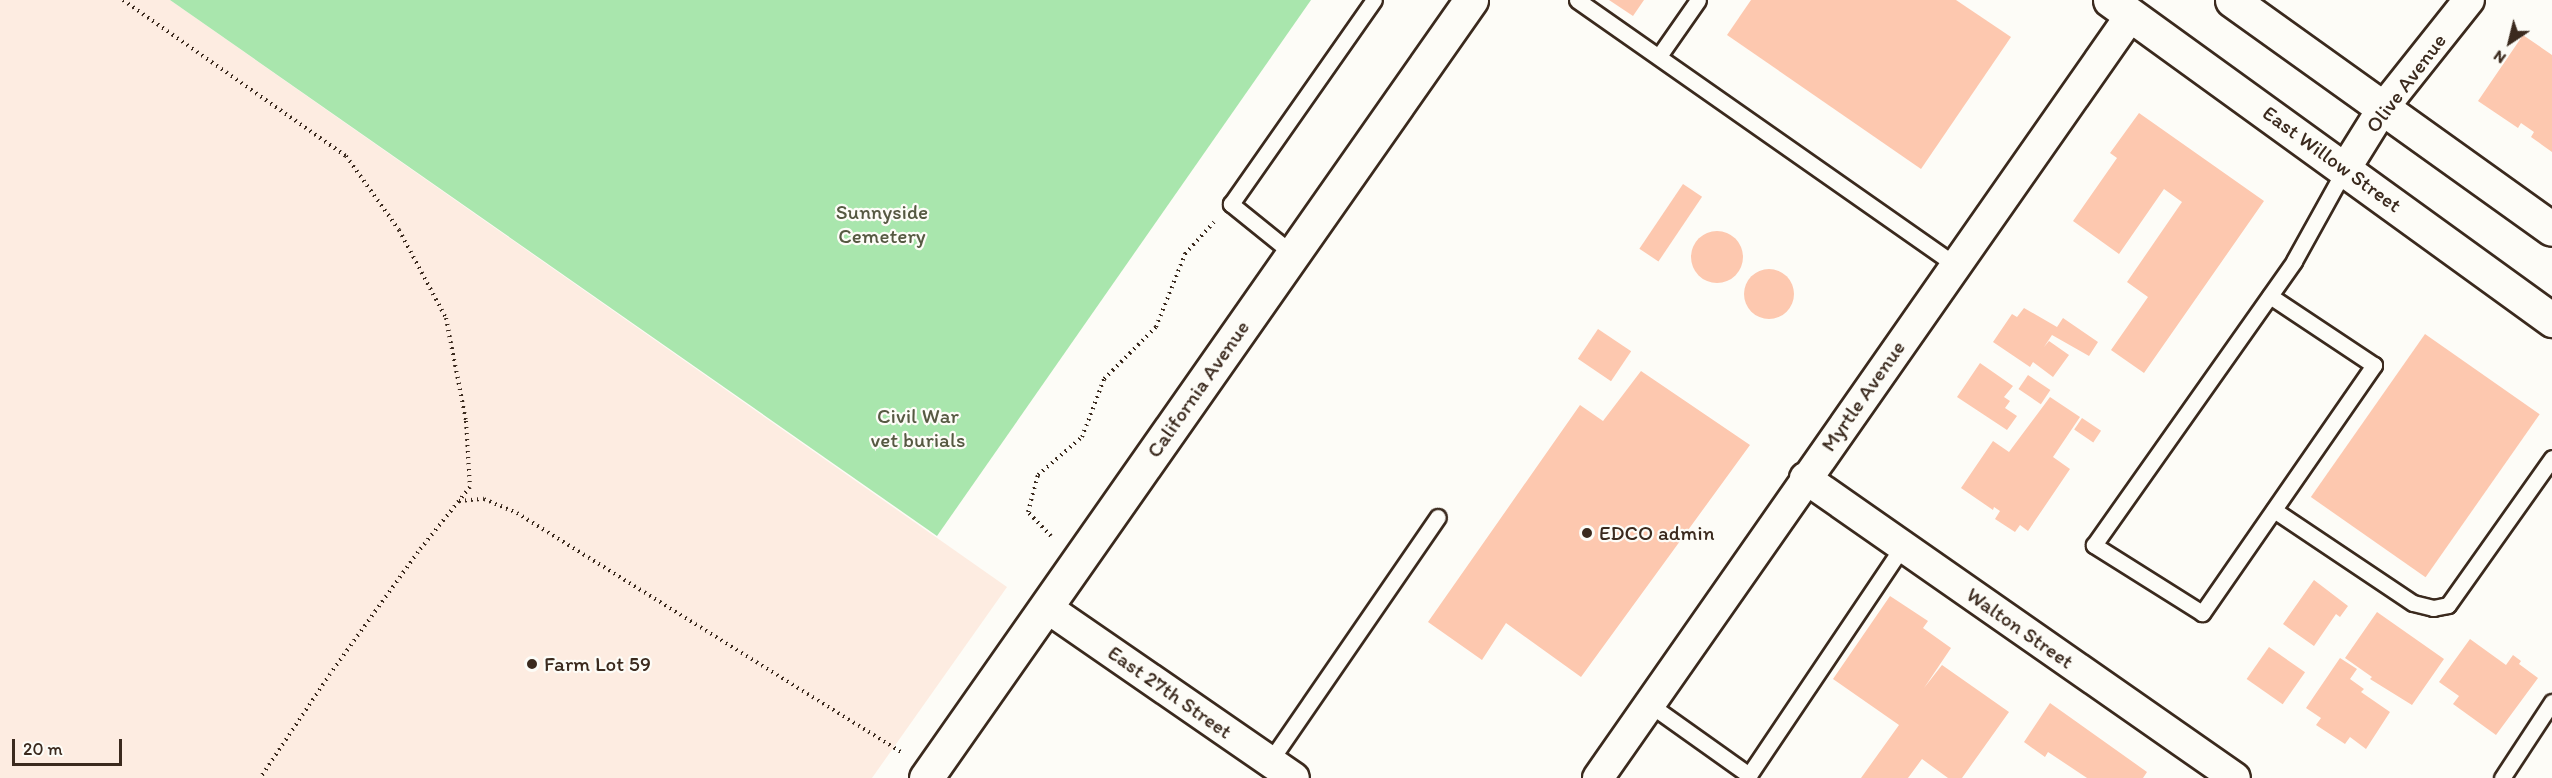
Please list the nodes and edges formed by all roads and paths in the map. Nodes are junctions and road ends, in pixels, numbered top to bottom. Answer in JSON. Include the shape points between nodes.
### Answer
{"nodes":[{"id":1,"x":123,"y":0,"type":"edge"},
{"id":2,"x":1374,"y":0,"type":"edge"},
{"id":3,"x":1471,"y":0,"type":"edge"},
{"id":4,"x":1577,"y":0,"type":"edge"},
{"id":5,"x":1698,"y":0,"type":"edge"},
{"id":6,"x":2232,"y":0,"type":"edge"},
{"id":7,"x":2469,"y":0,"type":"edge"},
{"id":8,"x":2120,"y":7,"type":"edge"},
{"id":9,"x":1659,"y":56,"type":"junction"},
{"id":10,"x":2383,"y":108,"type":"junction"},
{"id":11,"x":2345,"y":169,"type":"junction"},
{"id":12,"x":1231,"y":204,"type":"junction"},
{"id":13,"x":2552,"y":229,"type":"edge"},
{"id":14,"x":1293,"y":254,"type":"junction"},
{"id":15,"x":1955,"y":265,"type":"junction"},
{"id":16,"x":2270,"y":296,"type":"junction"},
{"id":17,"x":2552,"y":320,"type":"edge"},
{"id":18,"x":2552,"y":458,"type":"edge"},
{"id":19,"x":1805,"y":478,"type":"junction"},
{"id":20,"x":458,"y":501,"type":"junction"},
{"id":21,"x":2274,"y":510,"type":"junction"},
{"id":22,"x":1438,"y":517,"type":"dead end"},
{"id":23,"x":1051,"y":536,"type":"dead end"},
{"id":24,"x":1903,"y":546,"type":"junction"},
{"id":25,"x":1046,"y":607,"type":"junction"},
{"id":26,"x":2552,"y":702,"type":"edge"},
{"id":27,"x":1649,"y":704,"type":"junction"},
{"id":28,"x":1270,"y":761,"type":"junction"},
{"id":29,"x":928,"y":775,"type":"edge"},
{"id":30,"x":1751,"y":776,"type":"edge"},
{"id":31,"x":260,"y":778,"type":"edge"},
{"id":32,"x":1294,"y":778,"type":"edge"},
{"id":33,"x":1598,"y":778,"type":"edge"},
{"id":34,"x":2235,"y":778,"type":"edge"},
{"id":35,"x":2502,"y":778,"type":"edge"}],
"edges":[{"from":1,"to":20,"type":"path","via":[[345,156],[399,230],[446,318],[466,421],[470,487]]},
{"from":2,"to":12,"type":"lane"},
{"from":3,"to":14,"type":"street","name":"California Avenue"},
{"from":4,"to":9,"type":"lane"},
{"from":5,"to":9,"type":"lane"},
{"from":6,"to":10,"type":"street"},
{"from":7,"to":10,"type":"street","name":"Olive Avenue"},
{"from":8,"to":11,"type":"street","name":"East Willow Street"},
{"from":8,"to":15,"type":"street","name":"Myrtle Avenue"},
{"from":9,"to":15,"type":"lane"},
{"from":10,"to":11,"type":"street","name":"Olive Avenue"},
{"from":10,"to":13,"type":"street"},
{"from":11,"to":16,"type":"lane"},
{"from":11,"to":17,"type":"street","name":"East Willow Street"},
{"from":12,"to":14,"type":"lane"},
{"from":12,"to":23,"type":"path","via":[[1185,254],[1156,327],[1104,379],[1082,437],[1038,475],[1028,512]]},
{"from":14,"to":25,"type":"street","name":"California Avenue"},
{"from":15,"to":19,"type":"street","name":"Myrtle Avenue"},
{"from":16,"to":21,"type":"lane","via":[[2374,365]]},
{"from":16,"to":21,"type":"lane","via":[[2094,545],[2202,613]]},
{"from":18,"to":21,"type":"lane","via":[[2448,605],[2433,608],[2413,603]]},
{"from":19,"to":24,"type":"street","name":"Walton Street"},
{"from":19,"to":27,"type":"street","name":"Myrtle Avenue"},
{"from":20,"to":29,"type":"path","via":[[484,499],[517,513]]},
{"from":20,"to":31,"type":"path","via":[[330,674]]},
{"from":22,"to":28,"type":"lane"},
{"from":24,"to":30,"type":"lane"},
{"from":24,"to":34,"type":"street","name":"Walton Street"},
{"from":25,"to":28,"type":"street","name":"East 27th Street"},
{"from":25,"to":29,"type":"street","name":"California Avenue"},
{"from":26,"to":35,"type":"lane"},
{"from":27,"to":30,"type":"lane"},
{"from":27,"to":33,"type":"street","name":"Myrtle Avenue"},
{"from":28,"to":32,"type":"street","name":"East 27th Street"}]}
